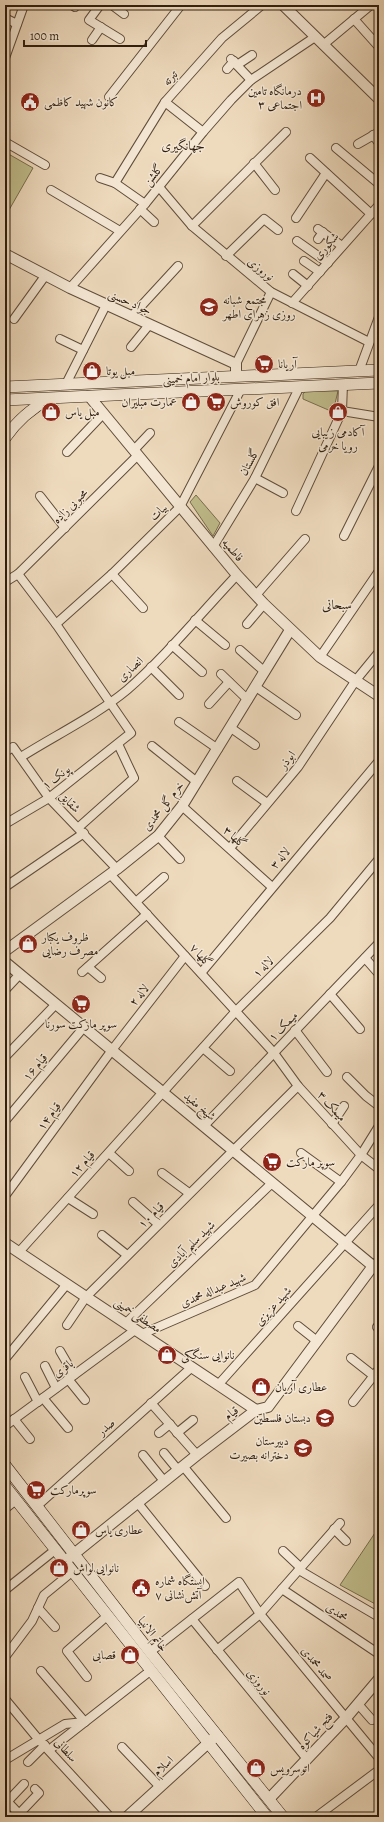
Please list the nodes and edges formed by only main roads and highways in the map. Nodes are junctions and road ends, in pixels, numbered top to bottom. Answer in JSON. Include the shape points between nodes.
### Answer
{"nodes":[{"id":1,"x":379,"y":370,"type":"edge"},
{"id":2,"x":379,"y":382,"type":"edge"},
{"id":3,"x":5,"y":387,"type":"edge"},
{"id":4,"x":51,"y":398,"type":"junction"},
{"id":5,"x":5,"y":400,"type":"edge"},
{"id":6,"x":6,"y":433,"type":"edge"},
{"id":7,"x":5,"y":1465,"type":"edge"},
{"id":8,"x":5,"y":1486,"type":"edge"},
{"id":9,"x":267,"y":1817,"type":"edge"},
{"id":10,"x":282,"y":1817,"type":"edge"}],
"edges":[{"from":1,"to":3,"type":"main road","name":"بلوار امام خمینی"},
{"from":2,"to":4,"type":"main road","name":"بلوار امام خمینی"},
{"from":4,"to":5,"type":"main road","name":"بلوار امام خمینی"},
{"from":4,"to":6,"type":"main road","via":[[36,406]]},
{"from":7,"to":10,"type":"main road","name":"خاتم الانبیا"},
{"from":8,"to":9,"type":"main road"}]}
